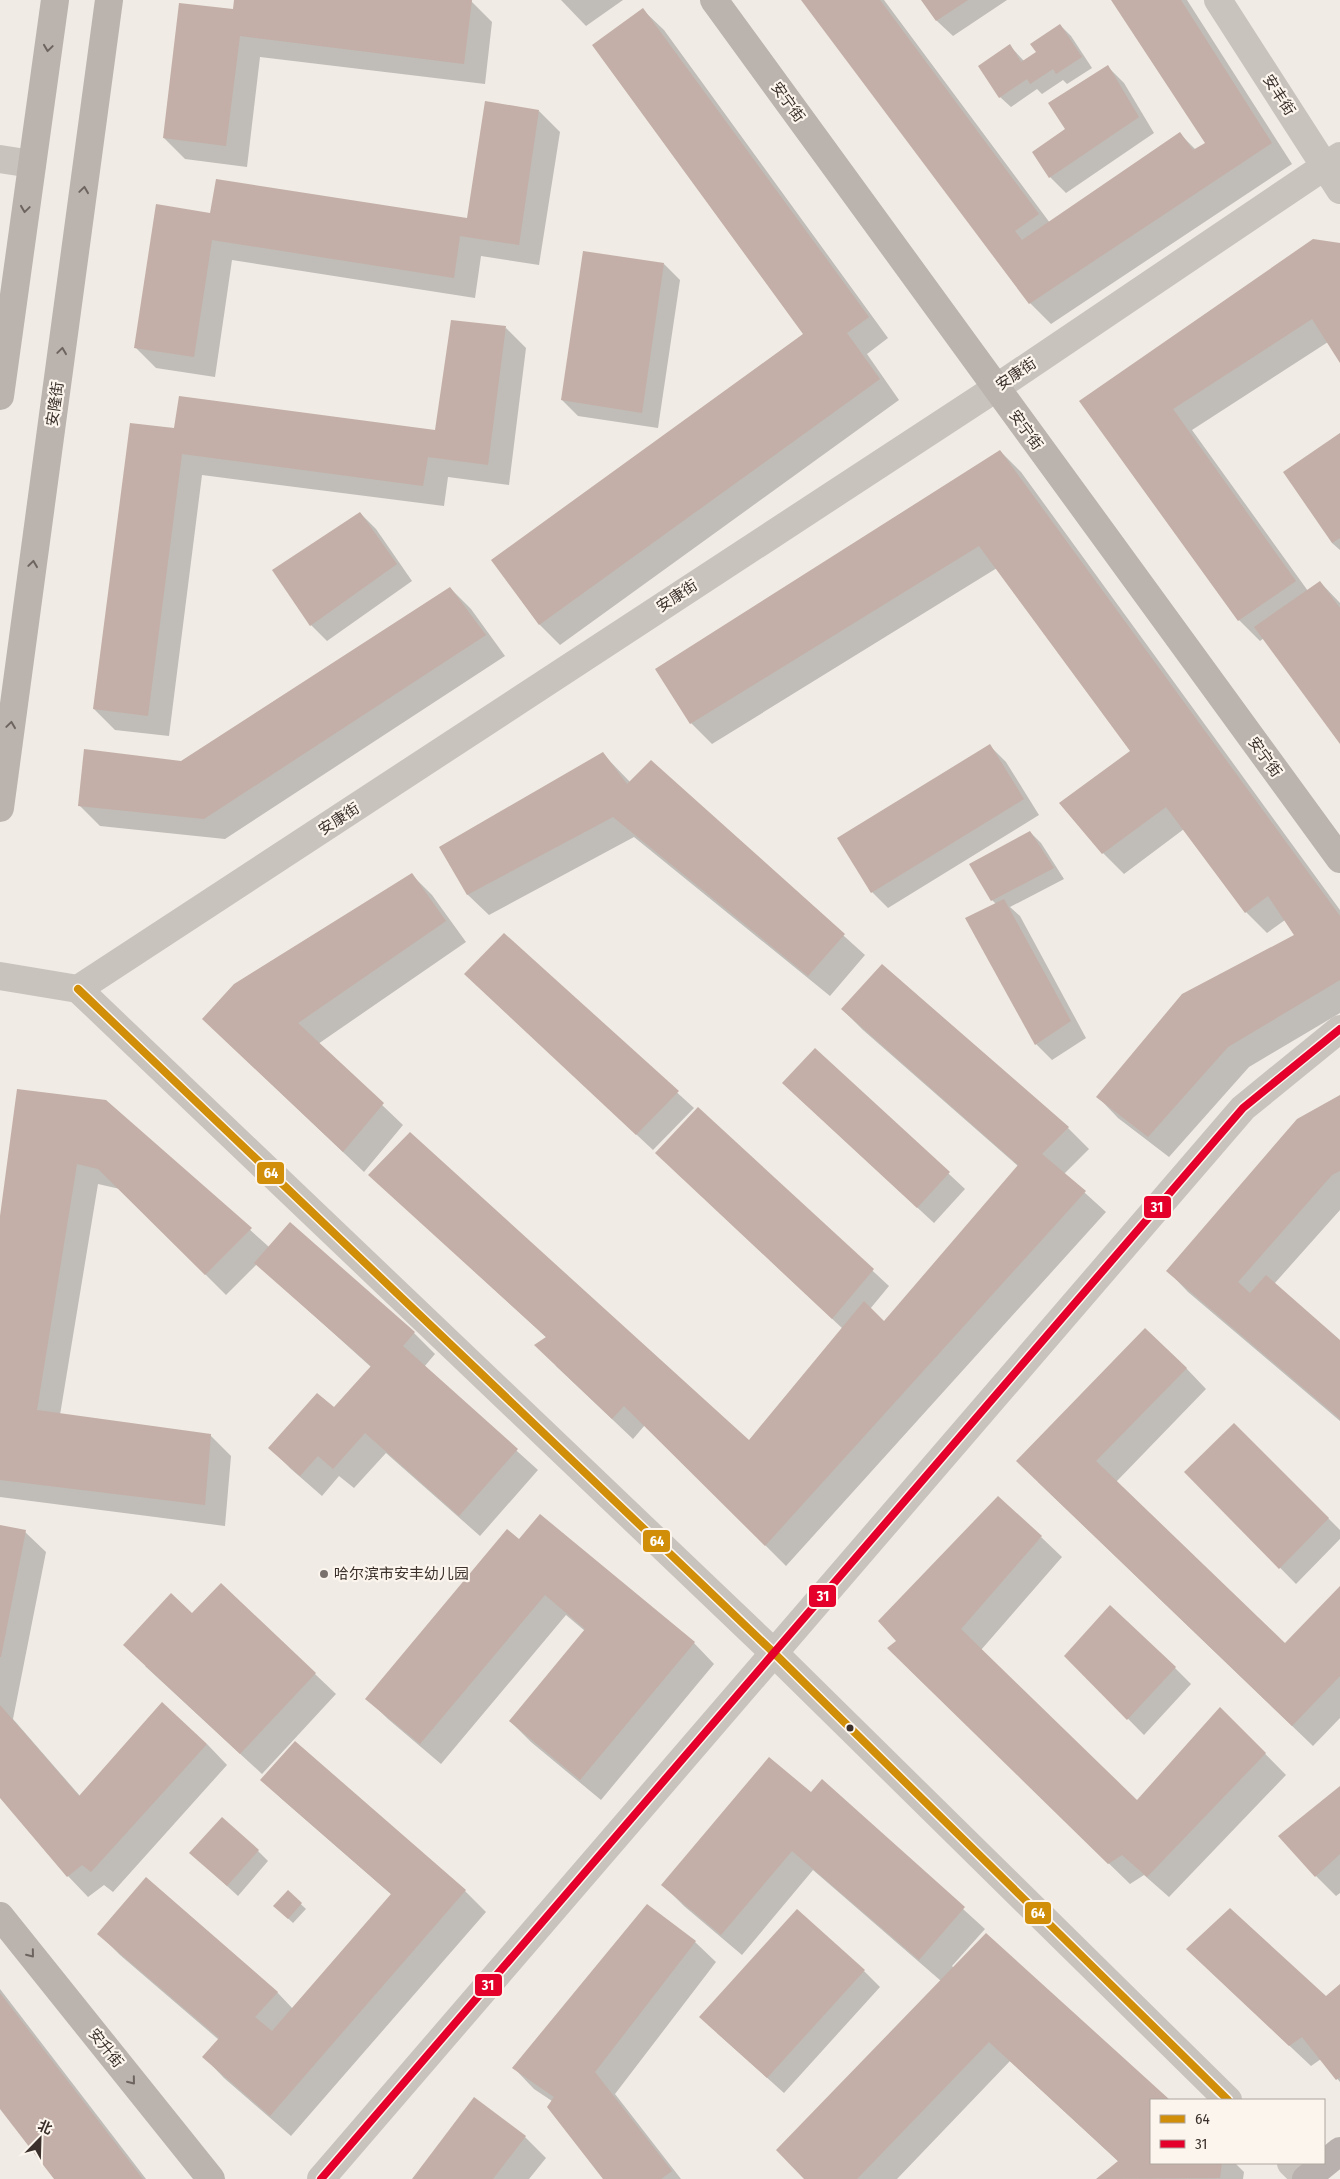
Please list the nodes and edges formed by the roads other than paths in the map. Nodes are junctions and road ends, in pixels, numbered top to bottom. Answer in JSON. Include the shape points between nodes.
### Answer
{"nodes":[{"id":1,"x":55,"y":0,"type":"edge"},
{"id":2,"x":109,"y":0,"type":"edge"},
{"id":3,"x":714,"y":0,"type":"edge"},
{"id":4,"x":1218,"y":0,"type":"edge"},
{"id":5,"x":0,"y":159,"type":"edge"},
{"id":6,"x":1332,"y":161,"type":"edge"},
{"id":7,"x":32,"y":164,"type":"junction"},
{"id":8,"x":1340,"y":190,"type":"edge"},
{"id":9,"x":996,"y":388,"type":"junction"},
{"id":10,"x":0,"y":396,"type":"edge"},
{"id":11,"x":0,"y":808,"type":"edge"},
{"id":12,"x":1340,"y":859,"type":"edge"},
{"id":13,"x":0,"y":976,"type":"edge"},
{"id":14,"x":78,"y":989,"type":"junction"},
{"id":15,"x":1340,"y":1029,"type":"edge"},
{"id":16,"x":773,"y":1652,"type":"junction"},
{"id":17,"x":0,"y":1916,"type":"edge"},
{"id":18,"x":1227,"y":2099,"type":"edge"},
{"id":19,"x":1340,"y":2151,"type":"edge"},
{"id":20,"x":1292,"y":2164,"type":"edge"},
{"id":21,"x":1325,"y":2164,"type":"edge"},
{"id":22,"x":1325,"y":2164,"type":"edge"},
{"id":23,"x":211,"y":2179,"type":"edge"},
{"id":24,"x":321,"y":2179,"type":"edge"},
{"id":25,"x":1307,"y":2179,"type":"edge"}],
"edges":[{"from":1,"to":7,"type":"main road","one_way":true},
{"from":11,"to":2,"type":"main road","name":"安隆街","one_way":true},
{"from":3,"to":9,"type":"main road","name":"安宁街"},
{"from":4,"to":6,"type":"street","name":"安丰街"},
{"from":5,"to":7,"type":"street"},
{"from":6,"to":8,"type":"street","name":"安丰街"},
{"from":6,"to":9,"type":"street","name":"安康街"},
{"from":7,"to":10,"type":"main road","one_way":true},
{"from":9,"to":12,"type":"main road","name":"安宁街"},
{"from":9,"to":14,"type":"street","name":"安康街"},
{"from":13,"to":14,"type":"street"},
{"from":14,"to":16,"type":"street"},
{"from":15,"to":16,"type":"street","via":[[1243,1108]]},
{"from":16,"to":18,"type":"street"},
{"from":16,"to":24,"type":"street"},
{"from":17,"to":23,"type":"main road","name":"安升街","one_way":true},
{"from":19,"to":21,"type":"main road"},
{"from":20,"to":25,"type":"street"},
{"from":22,"to":25,"type":"main road"}]}
